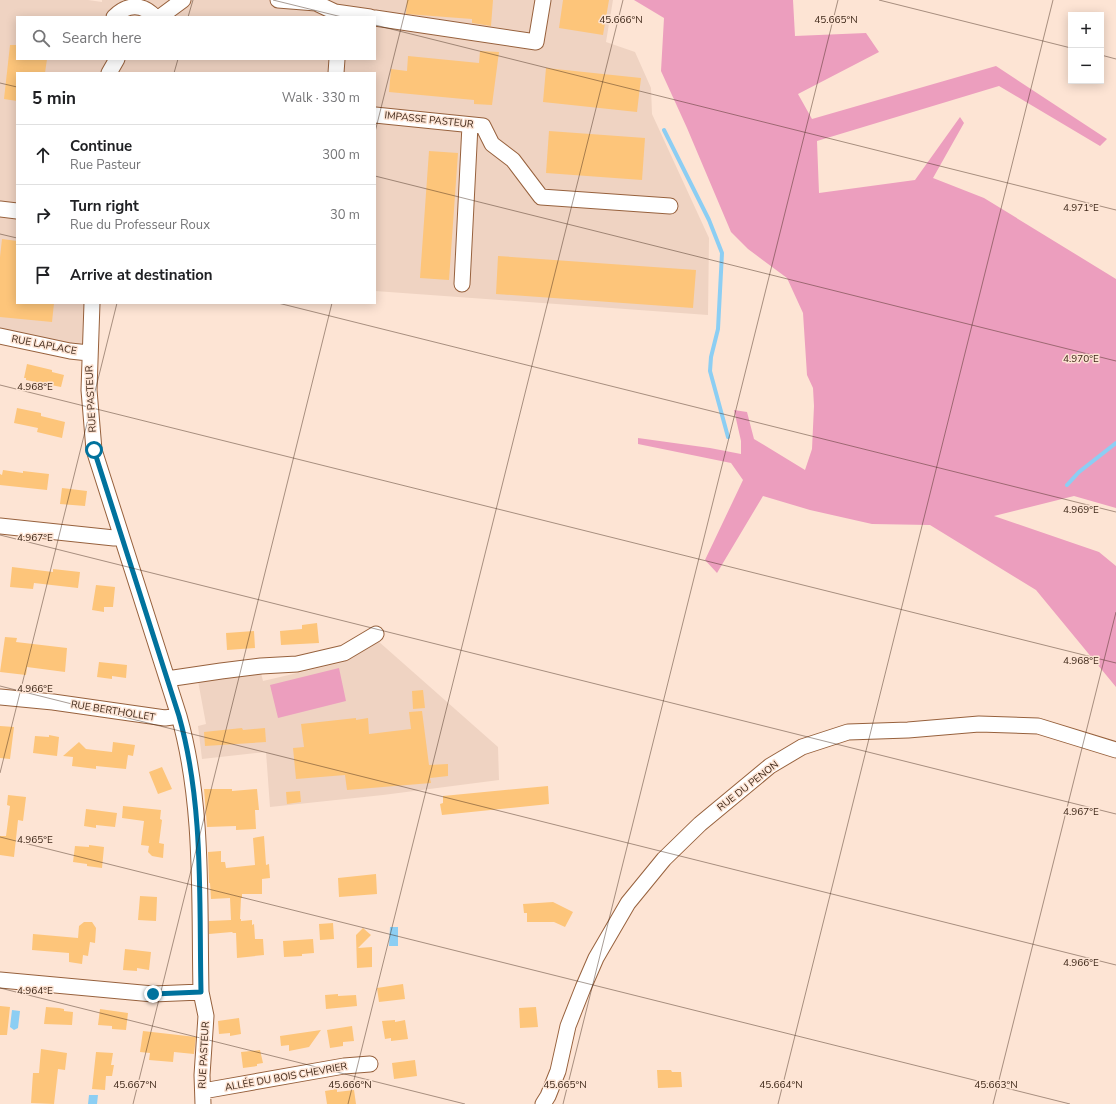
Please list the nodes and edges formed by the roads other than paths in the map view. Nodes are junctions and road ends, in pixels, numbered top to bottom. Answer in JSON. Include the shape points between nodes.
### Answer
{"nodes":[{"id":1,"x":183,"y":0,"type":"edge"},
{"id":2,"x":278,"y":0,"type":"edge"},
{"id":3,"x":543,"y":0,"type":"edge"},
{"id":4,"x":126,"y":4,"type":"edge"},
{"id":5,"x":336,"y":14,"type":"edge"},
{"id":6,"x":115,"y":16,"type":"edge"},
{"id":7,"x":154,"y":16,"type":"edge"},
{"id":8,"x":161,"y":16,"type":"edge"},
{"id":9,"x":359,"y":16,"type":"edge"},
{"id":10,"x":376,"y":18,"type":"edge"},
{"id":11,"x":116,"y":60,"type":"edge"},
{"id":12,"x":337,"y":60,"type":"edge"},
{"id":13,"x":110,"y":72,"type":"edge"},
{"id":14,"x":336,"y":72,"type":"edge"},
{"id":15,"x":376,"y":115,"type":"edge"},
{"id":16,"x":477,"y":125,"type":"junction"},
{"id":17,"x":670,"y":206,"type":"dead end"},
{"id":18,"x":0,"y":208,"type":"edge"},
{"id":19,"x":16,"y":211,"type":"edge"},
{"id":20,"x":462,"y":284,"type":"dead end"},
{"id":21,"x":92,"y":304,"type":"edge"},
{"id":22,"x":0,"y":336,"type":"edge"},
{"id":23,"x":89,"y":353,"type":"junction"},
{"id":24,"x":0,"y":526,"type":"edge"},
{"id":25,"x":120,"y":537,"type":"junction"},
{"id":26,"x":376,"y":634,"type":"dead end"},
{"id":27,"x":167,"y":679,"type":"junction"},
{"id":28,"x":0,"y":697,"type":"edge"},
{"id":29,"x":179,"y":716,"type":"junction"},
{"id":30,"x":1116,"y":750,"type":"edge"},
{"id":31,"x":0,"y":980,"type":"edge"},
{"id":32,"x":201,"y":992,"type":"junction"},
{"id":33,"x":370,"y":1064,"type":"dead end"},
{"id":34,"x":203,"y":1097,"type":"edge"},
{"id":35,"x":543,"y":1104,"type":"edge"}],
"edges":[{"from":1,"to":8,"type":"street"},
{"from":2,"to":5,"type":"street","via":[[316,2]]},
{"from":3,"to":10,"type":"street","via":[[536,42]]},
{"from":4,"to":6,"type":"street"},
{"from":4,"to":7,"type":"street","via":[[149,11]]},
{"from":5,"to":9,"type":"street"},
{"from":11,"to":13,"type":"street"},
{"from":12,"to":14,"type":"street"},
{"from":15,"to":16,"type":"street","name":"IMPASSE PASTEUR"},
{"from":16,"to":17,"type":"street","via":[[492,144],[513,160],[541,197]]},
{"from":16,"to":20,"type":"street"},
{"from":18,"to":19,"type":"street"},
{"from":21,"to":23,"type":"street","name":"RUE PASTEUR"},
{"from":22,"to":23,"type":"street","name":"RUE LAPLACE"},
{"from":23,"to":25,"type":"street","name":"RUE PASTEUR","via":[[94,450]]},
{"from":24,"to":25,"type":"street"},
{"from":25,"to":27,"type":"street","name":"RUE PASTEUR"},
{"from":26,"to":27,"type":"street","via":[[344,653],[298,664],[227,670]]},
{"from":27,"to":29,"type":"street","name":"RUE PASTEUR"},
{"from":28,"to":29,"type":"street","name":"RUE BERTHOLLET","via":[[165,718]]},
{"from":29,"to":32,"type":"street","name":"RUE PASTEUR","via":[[194,784],[198,840]]},
{"from":30,"to":35,"type":"street","name":"RUE DU PENON","via":[[1038,726],[979,724],[848,732],[802,747],[770,766],[700,824],[664,859],[628,903],[596,958],[583,988],[568,1026],[558,1072]]},
{"from":31,"to":32,"type":"street","via":[[153,994]]},
{"from":32,"to":34,"type":"street","name":"RUE PASTEUR","via":[[206,1016]]},
{"from":33,"to":34,"type":"street","name":"ALLÉE DU BOIS CHEVRIER","via":[[344,1066]]}]}
